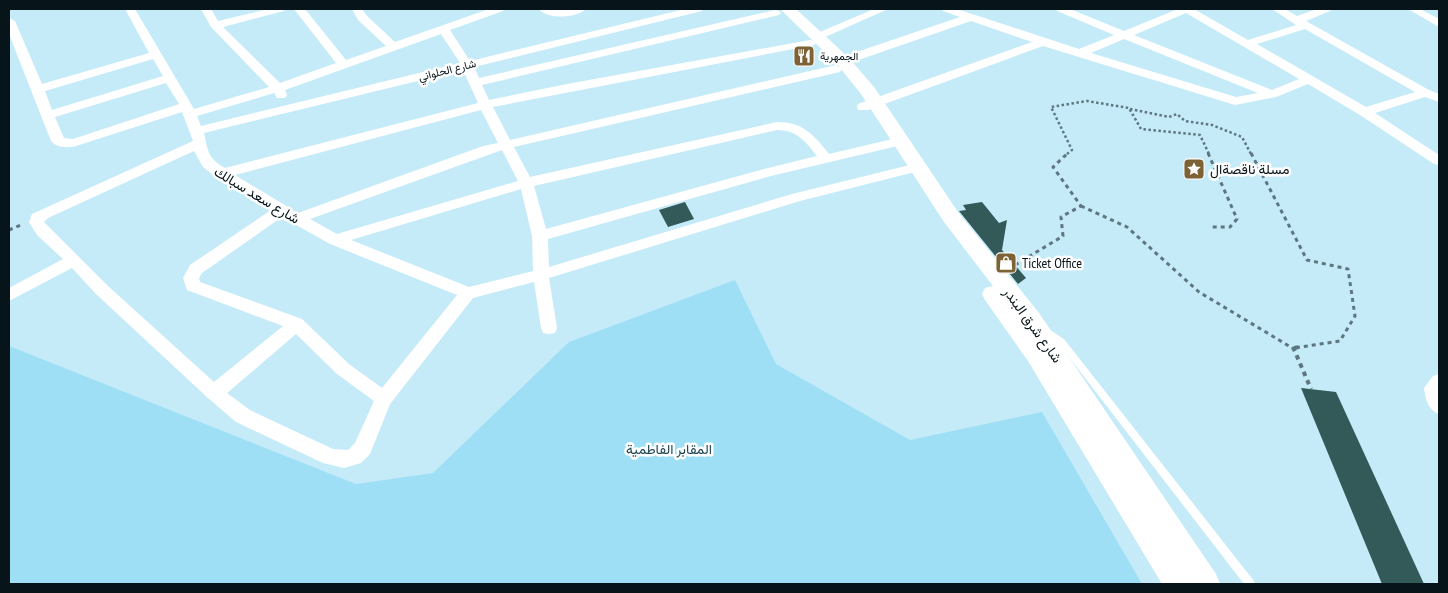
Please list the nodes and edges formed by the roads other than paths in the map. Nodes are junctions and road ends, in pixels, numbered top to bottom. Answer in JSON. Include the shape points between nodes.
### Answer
{"nodes":[{"id":1,"x":130,"y":9,"type":"edge"},
{"id":2,"x":206,"y":9,"type":"edge"},
{"id":3,"x":280,"y":9,"type":"edge"},
{"id":4,"x":299,"y":9,"type":"edge"},
{"id":5,"x":357,"y":9,"type":"edge"},
{"id":6,"x":498,"y":9,"type":"edge"},
{"id":7,"x":544,"y":9,"type":"edge"},
{"id":8,"x":582,"y":9,"type":"edge"},
{"id":9,"x":698,"y":9,"type":"edge"},
{"id":10,"x":882,"y":9,"type":"edge"},
{"id":11,"x":947,"y":9,"type":"edge"},
{"id":12,"x":1062,"y":9,"type":"edge"},
{"id":13,"x":1277,"y":9,"type":"edge"},
{"id":14,"x":1326,"y":9,"type":"edge"},
{"id":15,"x":1413,"y":9,"type":"edge"},
{"id":16,"x":778,"y":10,"type":"edge"},
{"id":17,"x":663,"y":12,"type":"edge"},
{"id":18,"x":971,"y":17,"type":"junction"},
{"id":19,"x":9,"y":21,"type":"edge"},
{"id":20,"x":1302,"y":22,"type":"junction"},
{"id":21,"x":1439,"y":24,"type":"edge"},
{"id":22,"x":215,"y":25,"type":"junction"},
{"id":23,"x":444,"y":29,"type":"junction"},
{"id":24,"x":1121,"y":35,"type":"junction"},
{"id":25,"x":814,"y":40,"type":"junction"},
{"id":26,"x":1043,"y":42,"type":"junction"},
{"id":27,"x":1246,"y":44,"type":"junction"},
{"id":28,"x":394,"y":47,"type":"junction"},
{"id":29,"x":1080,"y":53,"type":"junction"},
{"id":30,"x":155,"y":54,"type":"junction"},
{"id":31,"x":343,"y":64,"type":"junction"},
{"id":32,"x":467,"y":65,"type":"junction"},
{"id":33,"x":840,"y":65,"type":"junction"},
{"id":34,"x":169,"y":78,"type":"junction"},
{"id":35,"x":1308,"y":80,"type":"junction"},
{"id":36,"x":475,"y":83,"type":"junction"},
{"id":37,"x":278,"y":88,"type":"junction"},
{"id":38,"x":38,"y":89,"type":"junction"},
{"id":39,"x":1425,"y":93,"type":"junction"},
{"id":40,"x":1272,"y":94,"type":"junction"},
{"id":41,"x":1439,"y":98,"type":"edge"},
{"id":42,"x":485,"y":105,"type":"junction"},
{"id":43,"x":869,"y":105,"type":"junction"},
{"id":44,"x":288,"y":108,"type":"junction"},
{"id":45,"x":188,"y":110,"type":"junction"},
{"id":46,"x":1365,"y":112,"type":"junction"},
{"id":47,"x":48,"y":115,"type":"junction"},
{"id":48,"x":198,"y":137,"type":"junction"},
{"id":49,"x":894,"y":142,"type":"junction"},
{"id":50,"x":506,"y":144,"type":"junction"},
{"id":51,"x":826,"y":159,"type":"junction"},
{"id":52,"x":1439,"y":161,"type":"edge"},
{"id":53,"x":912,"y":169,"type":"junction"},
{"id":54,"x":222,"y":174,"type":"junction"},
{"id":55,"x":526,"y":183,"type":"junction"},
{"id":56,"x":280,"y":210,"type":"junction"},
{"id":57,"x":296,"y":218,"type":"junction"},
{"id":58,"x":540,"y":236,"type":"junction"},
{"id":59,"x":335,"y":240,"type":"junction"},
{"id":60,"x":74,"y":260,"type":"junction"},
{"id":61,"x":541,"y":274,"type":"junction"},
{"id":62,"x":468,"y":293,"type":"junction"},
{"id":63,"x":1001,"y":293,"type":"junction"},
{"id":64,"x":9,"y":295,"type":"edge"},
{"id":65,"x":1032,"y":320,"type":"junction"},
{"id":66,"x":296,"y":324,"type":"junction"},
{"id":67,"x":549,"y":328,"type":"dead end"},
{"id":68,"x":1044,"y":352,"type":"junction"},
{"id":69,"x":1439,"y":381,"type":"edge"},
{"id":70,"x":214,"y":393,"type":"junction"},
{"id":71,"x":384,"y":399,"type":"junction"},
{"id":72,"x":1439,"y":406,"type":"edge"},
{"id":73,"x":1179,"y":584,"type":"edge"},
{"id":74,"x":1205,"y":584,"type":"edge"},
{"id":75,"x":1250,"y":584,"type":"edge"}],
"edges":[{"from":1,"to":30,"type":"street","name":"شارع سعد سبالك"},
{"from":2,"to":22,"type":"street"},
{"from":3,"to":22,"type":"street"},
{"from":4,"to":31,"type":"street"},
{"from":5,"to":28,"type":"street","via":[[362,18]]},
{"from":6,"to":23,"type":"street"},
{"from":7,"to":8,"type":"street","via":[[550,12]]},
{"from":9,"to":17,"type":"street","name":"شارع الحلواني"},
{"from":10,"to":25,"type":"street"},
{"from":11,"to":18,"type":"street"},
{"from":12,"to":24,"type":"street"},
{"from":13,"to":20,"type":"street"},
{"from":14,"to":20,"type":"street"},
{"from":15,"to":21,"type":"street"},
{"from":16,"to":25,"type":"main road","name":"شارع شرق البندر"},
{"from":16,"to":36,"type":"street"},
{"from":17,"to":32,"type":"street","name":"شارع الحلواني"},
{"from":18,"to":26,"type":"street"},
{"from":18,"to":33,"type":"street"},
{"from":19,"to":38,"type":"street"},
{"from":20,"to":27,"type":"street"},
{"from":20,"to":39,"type":"street"},
{"from":22,"to":37,"type":"street"},
{"from":23,"to":28,"type":"street"},
{"from":23,"to":32,"type":"street"},
{"from":24,"to":27,"type":"street","via":[[1187,9]]},
{"from":24,"to":29,"type":"street"},
{"from":24,"to":40,"type":"street"},
{"from":25,"to":33,"type":"main road","name":"شارع شرق البندر"},
{"from":25,"to":42,"type":"street","via":[[728,60]]},
{"from":26,"to":29,"type":"street"},
{"from":26,"to":43,"type":"street"},
{"from":27,"to":35,"type":"street"},
{"from":28,"to":31,"type":"street"},
{"from":29,"to":40,"type":"street","via":[[1224,99],[1246,101]]},
{"from":30,"to":34,"type":"street","name":"شارع سعد سبالك"},
{"from":30,"to":38,"type":"street"},
{"from":31,"to":37,"type":"street"},
{"from":32,"to":36,"type":"street"},
{"from":32,"to":44,"type":"street","name":"شارع الحلواني"},
{"from":33,"to":43,"type":"main road","name":"شارع شرق البندر"},
{"from":33,"to":50,"type":"street"},
{"from":34,"to":45,"type":"street","name":"شارع سعد سبالك"},
{"from":34,"to":47,"type":"street"},
{"from":35,"to":40,"type":"street"},
{"from":35,"to":46,"type":"street"},
{"from":36,"to":42,"type":"street"},
{"from":37,"to":44,"type":"street"},
{"from":37,"to":45,"type":"street"},
{"from":38,"to":47,"type":"street"},
{"from":39,"to":41,"type":"street"},
{"from":39,"to":46,"type":"street"},
{"from":42,"to":50,"type":"street"},
{"from":42,"to":54,"type":"street"},
{"from":43,"to":49,"type":"main road","name":"شارع شرق البندر"},
{"from":44,"to":48,"type":"street","name":"شارع الحلواني"},
{"from":45,"to":47,"type":"street","via":[[67,144],[58,141]]},
{"from":45,"to":48,"type":"street","name":"شارع سعد سبالك"},
{"from":46,"to":52,"type":"street"},
{"from":48,"to":54,"type":"street","name":"شارع سعد سبالك","via":[[208,164]]},
{"from":48,"to":60,"type":"street","name":"شارع الحلواني","via":[[37,218],[42,231]]},
{"from":49,"to":51,"type":"street"},
{"from":49,"to":53,"type":"main road","name":"شارع شرق البندر"},
{"from":50,"to":55,"type":"street"},
{"from":50,"to":57,"type":"street"},
{"from":51,"to":55,"type":"street","via":[[804,134],[787,125]]},
{"from":51,"to":58,"type":"street"},
{"from":53,"to":61,"type":"street","via":[[797,197]]},
{"from":53,"to":63,"type":"main road","name":"شارع شرق البندر","via":[[951,216]]},
{"from":54,"to":56,"type":"street","name":"شارع سعد سبالك"},
{"from":55,"to":58,"type":"street"},
{"from":55,"to":59,"type":"street"},
{"from":56,"to":57,"type":"street","name":"شارع سعد سبالك"},
{"from":56,"to":66,"type":"street","via":[[196,269],[191,278],[193,286],[202,290]]},
{"from":57,"to":59,"type":"street","name":"شارع سعد سبالك"},
{"from":58,"to":61,"type":"street"},
{"from":59,"to":62,"type":"street","name":"شارع سعد سبالك"},
{"from":60,"to":64,"type":"street"},
{"from":60,"to":70,"type":"street"},
{"from":61,"to":62,"type":"street"},
{"from":61,"to":67,"type":"street"},
{"from":62,"to":71,"type":"street"},
{"from":63,"to":65,"type":"main road","name":"شارع شرق البندر"},
{"from":63,"to":68,"type":"main road","name":"شارع شرق البندر"},
{"from":65,"to":68,"type":"main road","name":"شارع شرق البندر"},
{"from":65,"to":75,"type":"lane","via":[[1061,341]]},
{"from":66,"to":70,"type":"street"},
{"from":66,"to":71,"type":"street","via":[[343,370]]},
{"from":68,"to":73,"type":"main road","name":"شارع شرق البندر"},
{"from":68,"to":74,"type":"main road","name":"شارع شرق البندر"},
{"from":69,"to":72,"type":"street","via":[[1433,388]]},
{"from":70,"to":71,"type":"street","via":[[243,416],[297,443],[344,460],[354,458],[363,448]]}]}
